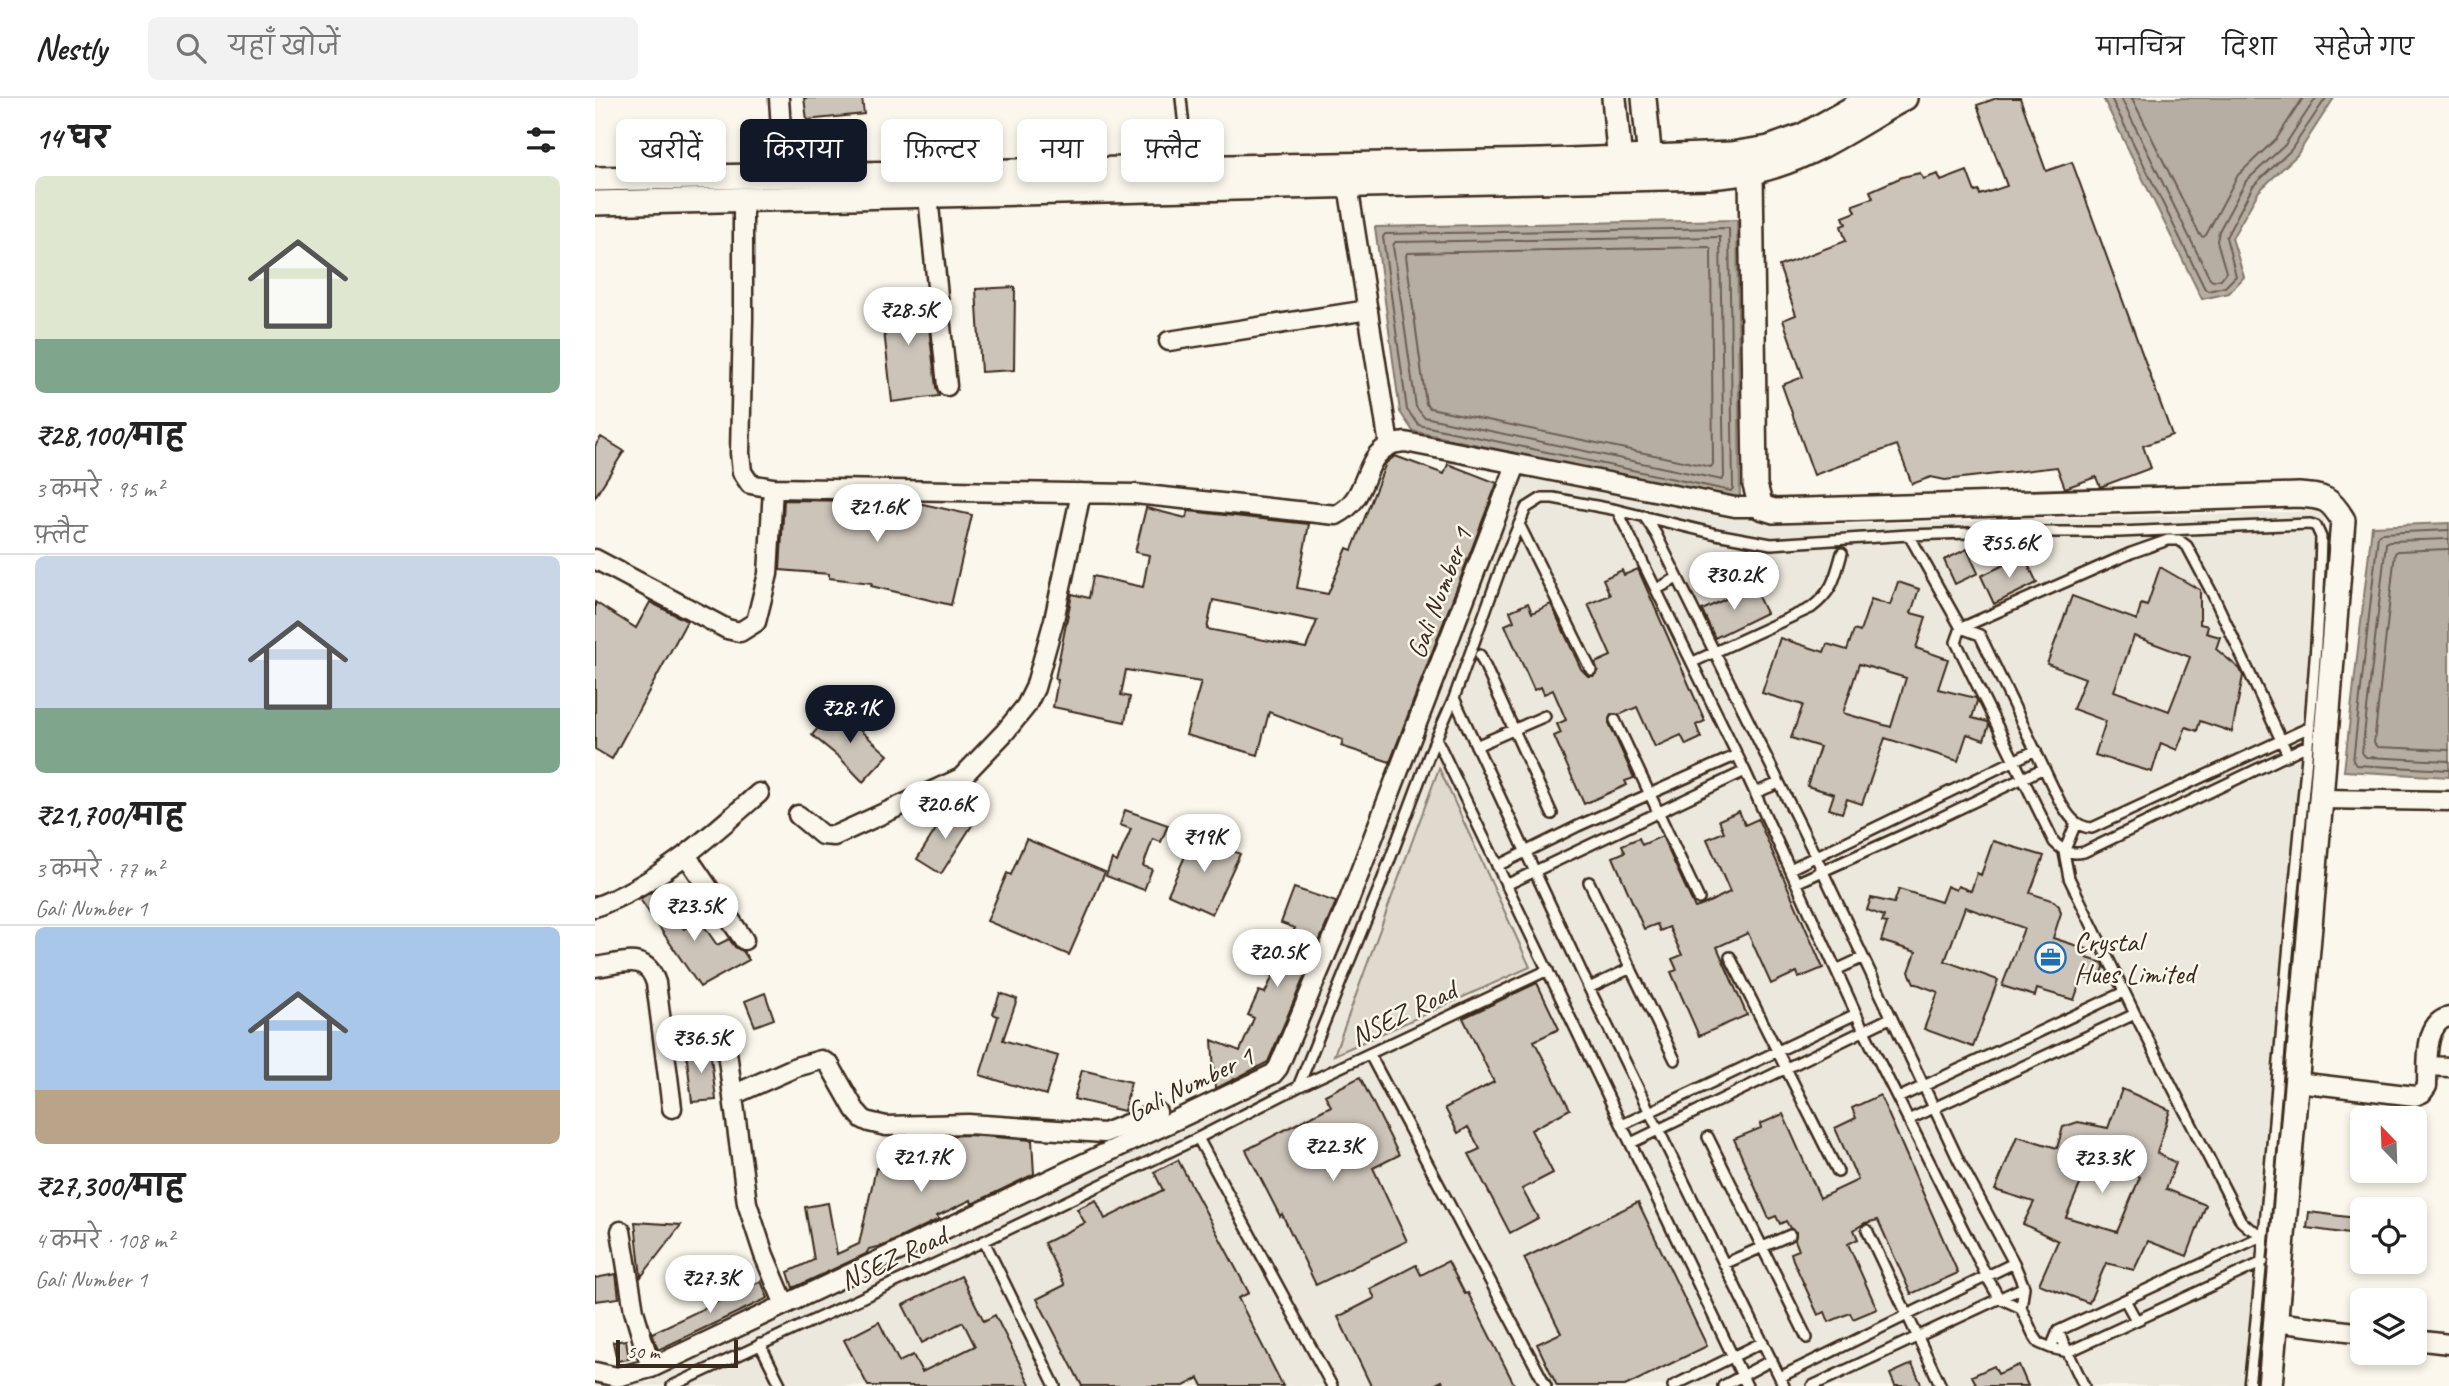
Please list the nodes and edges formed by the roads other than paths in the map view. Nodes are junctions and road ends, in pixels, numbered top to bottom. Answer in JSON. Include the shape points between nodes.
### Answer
{"nodes":[{"id":1,"x":779,"y":98,"type":"edge"},
{"id":2,"x":1181,"y":98,"type":"edge"},
{"id":3,"x":1614,"y":98,"type":"edge"},
{"id":4,"x":1644,"y":98,"type":"edge"},
{"id":5,"x":1871,"y":98,"type":"edge"},
{"id":6,"x":1905,"y":98,"type":"edge"},
{"id":7,"x":781,"y":119,"type":"edge"},
{"id":8,"x":1183,"y":119,"type":"edge"},
{"id":9,"x":1650,"y":168,"type":"junction"},
{"id":10,"x":1621,"y":169,"type":"junction"},
{"id":11,"x":1751,"y":171,"type":"junction"},
{"id":12,"x":740,"y":176,"type":"edge"},
{"id":13,"x":867,"y":176,"type":"edge"},
{"id":14,"x":1121,"y":177,"type":"edge"},
{"id":15,"x":1224,"y":177,"type":"edge"},
{"id":16,"x":595,"y":179,"type":"edge"},
{"id":17,"x":1224,"y":180,"type":"edge"},
{"id":18,"x":1132,"y":182,"type":"edge"},
{"id":19,"x":1349,"y":186,"type":"junction"},
{"id":20,"x":928,"y":196,"type":"junction"},
{"id":21,"x":743,"y":200,"type":"junction"},
{"id":22,"x":595,"y":203,"type":"edge"},
{"id":23,"x":1368,"y":310,"type":"junction"},
{"id":24,"x":1170,"y":341,"type":"dead end"},
{"id":25,"x":947,"y":386,"type":"dead end"},
{"id":26,"x":1389,"y":445,"type":"junction"},
{"id":27,"x":1516,"y":465,"type":"junction"},
{"id":28,"x":773,"y":488,"type":"junction"},
{"id":29,"x":1081,"y":493,"type":"junction"},
{"id":30,"x":1761,"y":507,"type":"junction"},
{"id":31,"x":1617,"y":509,"type":"junction"},
{"id":32,"x":1644,"y":516,"type":"junction"},
{"id":33,"x":1519,"y":524,"type":"junction"},
{"id":34,"x":1909,"y":535,"type":"junction"},
{"id":35,"x":1842,"y":554,"type":"dead end"},
{"id":36,"x":595,"y":559,"type":"edge"},
{"id":37,"x":1677,"y":578,"type":"junction"},
{"id":38,"x":1657,"y":589,"type":"junction"},
{"id":39,"x":1961,"y":628,"type":"junction"},
{"id":40,"x":1713,"y":653,"type":"junction"},
{"id":41,"x":1480,"y":655,"type":"dead end"},
{"id":42,"x":1693,"y":662,"type":"junction"},
{"id":43,"x":1591,"y":670,"type":"dead end"},
{"id":44,"x":1454,"y":698,"type":"junction"},
{"id":45,"x":1545,"y":716,"type":"dead end"},
{"id":46,"x":1615,"y":720,"type":"dead end"},
{"id":47,"x":2310,"y":727,"type":"junction"},
{"id":48,"x":1513,"y":730,"type":"junction"},
{"id":49,"x":1436,"y":738,"type":"junction"},
{"id":50,"x":2281,"y":740,"type":"junction"},
{"id":51,"x":1476,"y":746,"type":"junction"},
{"id":52,"x":2308,"y":746,"type":"junction"},
{"id":53,"x":2036,"y":750,"type":"junction"},
{"id":54,"x":1737,"y":755,"type":"junction"},
{"id":55,"x":2288,"y":755,"type":"junction"},
{"id":56,"x":2015,"y":761,"type":"junction"},
{"id":57,"x":2044,"y":768,"type":"junction"},
{"id":58,"x":1745,"y":771,"type":"junction"},
{"id":59,"x":2022,"y":778,"type":"junction"},
{"id":60,"x":1779,"y":783,"type":"junction"},
{"id":61,"x":2179,"y":786,"type":"junction"},
{"id":62,"x":759,"y":793,"type":"dead end"},
{"id":63,"x":1651,"y":793,"type":"junction"},
{"id":64,"x":1755,"y":793,"type":"junction"},
{"id":65,"x":2321,"y":799,"type":"junction"},
{"id":66,"x":2449,"y":801,"type":"edge"},
{"id":67,"x":2186,"y":803,"type":"junction"},
{"id":68,"x":1915,"y":808,"type":"junction"},
{"id":69,"x":1659,"y":810,"type":"junction"},
{"id":70,"x":1552,"y":814,"type":"dead end"},
{"id":71,"x":799,"y":815,"type":"dead end"},
{"id":72,"x":2076,"y":824,"type":"junction"},
{"id":73,"x":1923,"y":826,"type":"junction"},
{"id":74,"x":1524,"y":852,"type":"junction"},
{"id":75,"x":2064,"y":852,"type":"junction"},
{"id":76,"x":686,"y":855,"type":"junction"},
{"id":77,"x":1816,"y":857,"type":"junction"},
{"id":78,"x":1497,"y":866,"type":"junction"},
{"id":79,"x":1790,"y":869,"type":"junction"},
{"id":80,"x":1534,"y":870,"type":"junction"},
{"id":81,"x":1822,"y":872,"type":"junction"},
{"id":82,"x":1589,"y":882,"type":"dead end"},
{"id":83,"x":1796,"y":883,"type":"junction"},
{"id":84,"x":1506,"y":885,"type":"junction"},
{"id":85,"x":1699,"y":899,"type":"dead end"},
{"id":86,"x":595,"y":907,"type":"edge"},
{"id":87,"x":744,"y":940,"type":"dead end"},
{"id":88,"x":1730,"y":957,"type":"dead end"},
{"id":89,"x":1863,"y":958,"type":"junction"},
{"id":90,"x":595,"y":967,"type":"edge"},
{"id":91,"x":1631,"y":968,"type":"junction"},
{"id":92,"x":1548,"y":970,"type":"junction"},
{"id":93,"x":1836,"y":970,"type":"junction"},
{"id":94,"x":1589,"y":988,"type":"junction"},
{"id":95,"x":2124,"y":992,"type":"junction"},
{"id":96,"x":1856,"y":1014,"type":"junction"},
{"id":97,"x":2135,"y":1014,"type":"junction"},
{"id":98,"x":2449,"y":1017,"type":"edge"},
{"id":99,"x":1890,"y":1018,"type":"junction"},
{"id":100,"x":1864,"y":1031,"type":"junction"},
{"id":101,"x":726,"y":1044,"type":"dead end"},
{"id":102,"x":1778,"y":1051,"type":"junction"},
{"id":103,"x":1370,"y":1055,"type":"junction"},
{"id":104,"x":1675,"y":1060,"type":"dead end"},
{"id":105,"x":2428,"y":1066,"type":"junction"},
{"id":106,"x":2449,"y":1067,"type":"edge"},
{"id":107,"x":1787,"y":1070,"type":"junction"},
{"id":108,"x":2297,"y":1082,"type":"junction"},
{"id":109,"x":1924,"y":1086,"type":"junction"},
{"id":110,"x":1298,"y":1087,"type":"junction"},
{"id":111,"x":733,"y":1095,"type":"junction"},
{"id":112,"x":1898,"y":1098,"type":"junction"},
{"id":113,"x":673,"y":1108,"type":"dead end"},
{"id":114,"x":1935,"y":1108,"type":"junction"},
{"id":115,"x":1650,"y":1111,"type":"junction"},
{"id":116,"x":1157,"y":1112,"type":"dead end"},
{"id":117,"x":1908,"y":1120,"type":"junction"},
{"id":118,"x":1622,"y":1125,"type":"junction"},
{"id":119,"x":1659,"y":1131,"type":"junction"},
{"id":120,"x":1708,"y":1137,"type":"dead end"},
{"id":121,"x":1198,"y":1138,"type":"junction"},
{"id":122,"x":1631,"y":1143,"type":"junction"},
{"id":123,"x":1838,"y":1172,"type":"dead end"},
{"id":124,"x":1867,"y":1230,"type":"dead end"},
{"id":125,"x":621,"y":1231,"type":"dead end"},
{"id":126,"x":1790,"y":1236,"type":"dead end"},
{"id":127,"x":2264,"y":1236,"type":"junction"},
{"id":128,"x":984,"y":1241,"type":"junction"},
{"id":129,"x":1763,"y":1247,"type":"junction"},
{"id":130,"x":2263,"y":1262,"type":"junction"},
{"id":131,"x":2014,"y":1263,"type":"junction"},
{"id":132,"x":1724,"y":1264,"type":"junction"},
{"id":133,"x":1987,"y":1277,"type":"junction"},
{"id":134,"x":2024,"y":1287,"type":"junction"},
{"id":135,"x":1999,"y":1298,"type":"junction"},
{"id":136,"x":2125,"y":1300,"type":"junction"},
{"id":137,"x":785,"y":1305,"type":"junction"},
{"id":138,"x":2021,"y":1308,"type":"junction"},
{"id":139,"x":1908,"y":1315,"type":"junction"},
{"id":140,"x":2136,"y":1320,"type":"junction"},
{"id":141,"x":2275,"y":1322,"type":"junction"},
{"id":142,"x":2058,"y":1331,"type":"junction"},
{"id":143,"x":2350,"y":1331,"type":"edge"},
{"id":144,"x":1918,"y":1336,"type":"junction"},
{"id":145,"x":1808,"y":1338,"type":"dead end"},
{"id":146,"x":2427,"y":1341,"type":"edge"},
{"id":147,"x":1763,"y":1342,"type":"junction"},
{"id":148,"x":760,"y":1344,"type":"junction"},
{"id":149,"x":2449,"y":1344,"type":"edge"},
{"id":150,"x":2051,"y":1348,"type":"junction"},
{"id":151,"x":2068,"y":1352,"type":"junction"},
{"id":152,"x":1733,"y":1357,"type":"junction"},
{"id":153,"x":1772,"y":1360,"type":"junction"},
{"id":154,"x":651,"y":1368,"type":"junction"},
{"id":155,"x":595,"y":1373,"type":"edge"},
{"id":156,"x":1742,"y":1376,"type":"junction"},
{"id":157,"x":1782,"y":1382,"type":"edge"},
{"id":158,"x":672,"y":1386,"type":"edge"},
{"id":159,"x":781,"y":1386,"type":"edge"},
{"id":160,"x":1055,"y":1386,"type":"edge"},
{"id":161,"x":1332,"y":1386,"type":"edge"},
{"id":162,"x":1546,"y":1386,"type":"edge"},
{"id":163,"x":1673,"y":1386,"type":"edge"},
{"id":164,"x":1723,"y":1386,"type":"edge"},
{"id":165,"x":1747,"y":1386,"type":"edge"},
{"id":166,"x":1812,"y":1386,"type":"edge"},
{"id":167,"x":1941,"y":1386,"type":"edge"},
{"id":168,"x":2084,"y":1386,"type":"edge"},
{"id":169,"x":2249,"y":1386,"type":"edge"},
{"id":170,"x":2270,"y":1386,"type":"edge"}],
"edges":[{"from":1,"to":7,"type":"street"},
{"from":2,"to":8,"type":"lane"},
{"from":3,"to":10,"type":"street"},
{"from":4,"to":9,"type":"street"},
{"from":5,"to":9,"type":"street","via":[[1802,136],[1769,148]]},
{"from":6,"to":11,"type":"street","via":[[1810,151]]},
{"from":9,"to":10,"type":"street"},
{"from":9,"to":11,"type":"street","via":[[1709,177]]},
{"from":10,"to":15,"type":"street"},
{"from":10,"to":19,"type":"street"},
{"from":11,"to":30,"type":"street","via":[[1755,485]]},
{"from":12,"to":16,"type":"street"},
{"from":13,"to":14,"type":"street"},
{"from":17,"to":19,"type":"street"},
{"from":18,"to":20,"type":"street"},
{"from":19,"to":23,"type":"street"},
{"from":20,"to":21,"type":"street"},
{"from":20,"to":25,"type":"street"},
{"from":21,"to":22,"type":"street"},
{"from":21,"to":28,"type":"street","via":[[740,453],[742,472],[750,484]]},
{"from":23,"to":24,"type":"street"},
{"from":23,"to":26,"type":"street"},
{"from":26,"to":27,"type":"street","via":[[1405,442]]},
{"from":26,"to":29,"type":"street","via":[[1375,456],[1349,509],[1336,515],[1135,494]]},
{"from":27,"to":30,"type":"street","via":[[1735,507]]},
{"from":27,"to":137,"type":"street","name":"Gali Number 1","via":[[1347,903],[1273,1074]]},
{"from":28,"to":29,"type":"street"},
{"from":28,"to":36,"type":"street","via":[[768,574],[756,622],[740,632]]},
{"from":29,"to":71,"type":"street","via":[[1035,688],[1005,732],[961,778],[834,836],[822,835]]},
{"from":30,"to":65,"type":"street","via":[[1774,511],[2321,496],[2333,503],[2343,520]]},
{"from":31,"to":32,"type":"lane"},
{"from":31,"to":33,"type":"lane","via":[[1542,498],[1526,508]]},
{"from":31,"to":38,"type":"lane"},
{"from":32,"to":34,"type":"lane","via":[[1770,544]]},
{"from":32,"to":37,"type":"lane"},
{"from":33,"to":43,"type":"lane"},
{"from":33,"to":44,"type":"lane"},
{"from":34,"to":39,"type":"lane"},
{"from":34,"to":47,"type":"lane","via":[[2316,526],[2321,537]]},
{"from":35,"to":40,"type":"lane","via":[[1832,587],[1811,608]]},
{"from":37,"to":38,"type":"lane"},
{"from":37,"to":40,"type":"lane"},
{"from":38,"to":42,"type":"lane"},
{"from":39,"to":50,"type":"lane","via":[[2131,553],[2179,540],[2208,585]]},
{"from":39,"to":53,"type":"lane","via":[[1980,635]]},
{"from":39,"to":56,"type":"lane","via":[[1956,642]]},
{"from":40,"to":42,"type":"lane"},
{"from":40,"to":60,"type":"lane"},
{"from":41,"to":48,"type":"lane"},
{"from":42,"to":54,"type":"lane"},
{"from":44,"to":49,"type":"lane"},
{"from":44,"to":51,"type":"lane"},
{"from":45,"to":48,"type":"lane"},
{"from":46,"to":63,"type":"lane"},
{"from":47,"to":50,"type":"lane"},
{"from":47,"to":52,"type":"lane"},
{"from":48,"to":51,"type":"lane"},
{"from":48,"to":70,"type":"lane"},
{"from":49,"to":78,"type":"lane"},
{"from":49,"to":110,"type":"lane"},
{"from":50,"to":55,"type":"lane"},
{"from":50,"to":61,"type":"lane"},
{"from":51,"to":74,"type":"lane"},
{"from":52,"to":55,"type":"lane"},
{"from":52,"to":127,"type":"lane"},
{"from":53,"to":56,"type":"lane"},
{"from":53,"to":57,"type":"lane"},
{"from":54,"to":58,"type":"lane"},
{"from":54,"to":63,"type":"lane"},
{"from":55,"to":67,"type":"lane"},
{"from":56,"to":59,"type":"lane"},
{"from":56,"to":68,"type":"lane"},
{"from":57,"to":59,"type":"lane"},
{"from":57,"to":72,"type":"lane"},
{"from":58,"to":64,"type":"lane"},
{"from":58,"to":69,"type":"lane"},
{"from":59,"to":73,"type":"lane"},
{"from":59,"to":75,"type":"lane","via":[[2054,842]]},
{"from":60,"to":64,"type":"lane"},
{"from":60,"to":77,"type":"lane"},
{"from":61,"to":67,"type":"lane"},
{"from":61,"to":72,"type":"lane","via":[[2092,828]]},
{"from":62,"to":76,"type":"street"},
{"from":63,"to":69,"type":"lane"},
{"from":63,"to":74,"type":"lane"},
{"from":64,"to":79,"type":"lane"},
{"from":65,"to":66,"type":"street"},
{"from":65,"to":108,"type":"street"},
{"from":67,"to":75,"type":"lane","via":[[2084,852]]},
{"from":68,"to":73,"type":"lane"},
{"from":68,"to":77,"type":"lane"},
{"from":69,"to":80,"type":"lane"},
{"from":69,"to":85,"type":"lane"},
{"from":72,"to":75,"type":"lane"},
{"from":73,"to":81,"type":"lane"},
{"from":74,"to":78,"type":"lane"},
{"from":74,"to":80,"type":"lane"},
{"from":75,"to":95,"type":"lane","via":[[2069,878]]},
{"from":76,"to":86,"type":"street"},
{"from":76,"to":87,"type":"street"},
{"from":77,"to":79,"type":"lane"},
{"from":77,"to":81,"type":"lane"},
{"from":78,"to":84,"type":"lane"},
{"from":79,"to":83,"type":"lane"},
{"from":80,"to":84,"type":"lane"},
{"from":80,"to":94,"type":"lane"},
{"from":81,"to":83,"type":"lane"},
{"from":81,"to":89,"type":"lane"},
{"from":82,"to":91,"type":"lane"},
{"from":83,"to":93,"type":"lane"},
{"from":84,"to":92,"type":"lane"},
{"from":88,"to":102,"type":"lane"},
{"from":89,"to":93,"type":"lane"},
{"from":89,"to":99,"type":"lane"},
{"from":90,"to":113,"type":"street","via":[[640,961],[653,972]]},
{"from":91,"to":94,"type":"lane"},
{"from":91,"to":104,"type":"lane"},
{"from":92,"to":103,"type":"lane","name":"NSEZ Road"},
{"from":92,"to":118,"type":"lane"},
{"from":93,"to":96,"type":"lane"},
{"from":94,"to":115,"type":"lane"},
{"from":95,"to":97,"type":"lane"},
{"from":95,"to":109,"type":"lane"},
{"from":96,"to":100,"type":"lane"},
{"from":96,"to":102,"type":"lane"},
{"from":97,"to":114,"type":"lane"},
{"from":97,"to":127,"type":"lane","via":[[2241,1221]]},
{"from":98,"to":105,"type":"street","via":[[2433,1027]]},
{"from":99,"to":100,"type":"lane"},
{"from":99,"to":109,"type":"lane"},
{"from":100,"to":107,"type":"lane"},
{"from":100,"to":112,"type":"lane"},
{"from":101,"to":111,"type":"street"},
{"from":102,"to":107,"type":"lane"},
{"from":102,"to":115,"type":"lane"},
{"from":103,"to":110,"type":"lane","name":"NSEZ Road"},
{"from":103,"to":162,"type":"lane"},
{"from":105,"to":106,"type":"street"},
{"from":105,"to":108,"type":"street","via":[[2427,1086],[2415,1096]]},
{"from":107,"to":119,"type":"lane"},
{"from":107,"to":123,"type":"lane"},
{"from":108,"to":141,"type":"street"},
{"from":109,"to":112,"type":"lane"},
{"from":109,"to":114,"type":"lane"},
{"from":110,"to":121,"type":"lane","name":"NSEZ Road"},
{"from":111,"to":116,"type":"street","via":[[821,1060],[829,1064],[863,1119],[886,1126],[968,1124],[1104,1133]]},
{"from":111,"to":137,"type":"street","via":[[747,1203]]},
{"from":112,"to":117,"type":"lane"},
{"from":114,"to":117,"type":"lane"},
{"from":114,"to":131,"type":"lane"},
{"from":115,"to":118,"type":"lane"},
{"from":115,"to":119,"type":"lane"},
{"from":117,"to":133,"type":"lane"},
{"from":118,"to":122,"type":"lane"},
{"from":119,"to":122,"type":"lane"},
{"from":119,"to":132,"type":"lane"},
{"from":120,"to":129,"type":"lane"},
{"from":121,"to":128,"type":"lane","name":"NSEZ Road"},
{"from":121,"to":161,"type":"lane"},
{"from":122,"to":152,"type":"lane"},
{"from":124,"to":139,"type":"lane"},
{"from":125,"to":154,"type":"street","via":[[634,1311]]},
{"from":126,"to":129,"type":"lane"},
{"from":127,"to":130,"type":"lane"},
{"from":127,"to":136,"type":"lane"},
{"from":128,"to":148,"type":"lane","name":"NSEZ Road"},
{"from":128,"to":160,"type":"lane"},
{"from":129,"to":132,"type":"lane"},
{"from":129,"to":145,"type":"lane"},
{"from":130,"to":140,"type":"lane"},
{"from":130,"to":169,"type":"lane"},
{"from":131,"to":133,"type":"lane"},
{"from":131,"to":134,"type":"lane"},
{"from":132,"to":147,"type":"lane"},
{"from":133,"to":135,"type":"lane"},
{"from":133,"to":139,"type":"lane"},
{"from":134,"to":135,"type":"lane"},
{"from":134,"to":138,"type":"lane"},
{"from":135,"to":138,"type":"lane"},
{"from":135,"to":144,"type":"lane"},
{"from":136,"to":140,"type":"lane"},
{"from":136,"to":142,"type":"lane"},
{"from":137,"to":154,"type":"street","name":"Gali Number 1"},
{"from":138,"to":150,"type":"lane","via":[[2036,1340]]},
{"from":139,"to":144,"type":"lane"},
{"from":139,"to":157,"type":"lane"},
{"from":140,"to":151,"type":"lane"},
{"from":141,"to":143,"type":"street"},
{"from":141,"to":170,"type":"street"},
{"from":142,"to":150,"type":"lane"},
{"from":142,"to":151,"type":"lane"},
{"from":144,"to":166,"type":"lane"},
{"from":144,"to":167,"type":"lane"},
{"from":146,"to":149,"type":"street"},
{"from":147,"to":152,"type":"lane"},
{"from":147,"to":153,"type":"lane"},
{"from":148,"to":158,"type":"lane","name":"NSEZ Road"},
{"from":148,"to":159,"type":"lane"},
{"from":150,"to":151,"type":"lane"},
{"from":151,"to":168,"type":"lane"},
{"from":152,"to":156,"type":"lane"},
{"from":152,"to":163,"type":"lane"},
{"from":153,"to":156,"type":"lane"},
{"from":153,"to":157,"type":"lane"},
{"from":154,"to":155,"type":"street","name":"Gali Number 1","via":[[617,1377]]},
{"from":156,"to":164,"type":"lane"},
{"from":156,"to":165,"type":"lane"}]}
